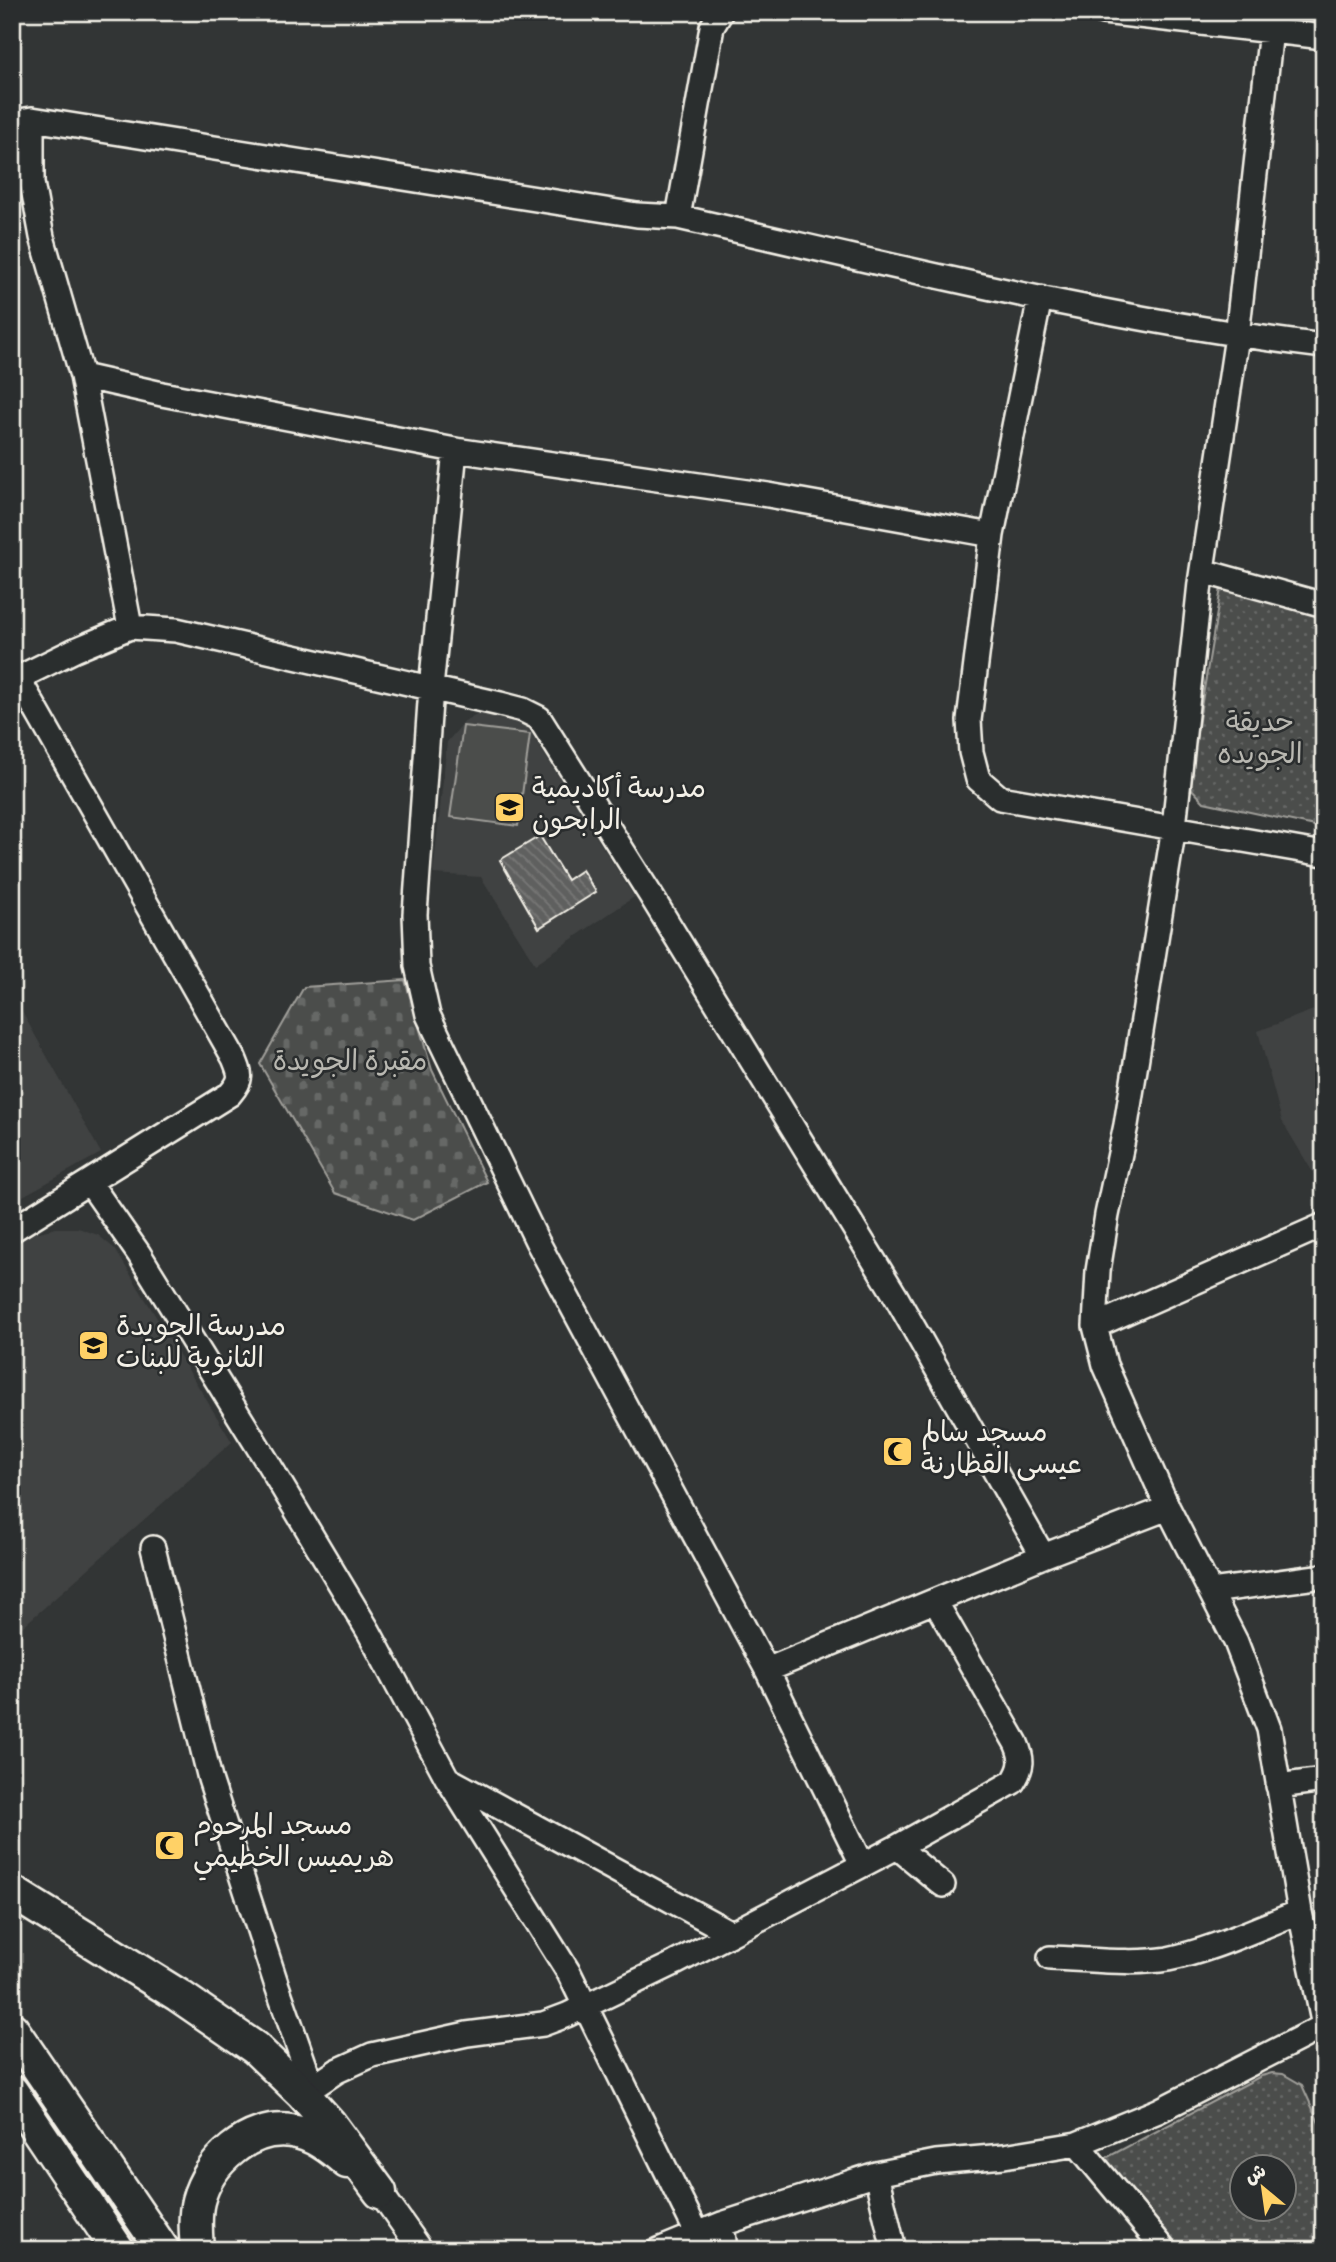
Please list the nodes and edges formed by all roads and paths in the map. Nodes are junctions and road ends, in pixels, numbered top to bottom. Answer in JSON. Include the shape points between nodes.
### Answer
{"nodes":[{"id":1,"x":1103,"y":12,"type":"edge"},
{"id":2,"x":714,"y":17,"type":"edge"},
{"id":3,"x":1271,"y":21,"type":"edge"},
{"id":4,"x":1324,"y":37,"type":"edge"},
{"id":5,"x":22,"y":121,"type":"edge"},
{"id":6,"x":678,"y":217,"type":"junction"},
{"id":7,"x":1040,"y":298,"type":"junction"},
{"id":8,"x":1237,"y":336,"type":"junction"},
{"id":9,"x":1324,"y":346,"type":"edge"},
{"id":10,"x":82,"y":376,"type":"junction"},
{"id":11,"x":454,"y":450,"type":"junction"},
{"id":12,"x":992,"y":536,"type":"junction"},
{"id":13,"x":1202,"y":571,"type":"junction"},
{"id":14,"x":1324,"y":605,"type":"edge"},
{"id":15,"x":130,"y":627,"type":"junction"},
{"id":16,"x":15,"y":680,"type":"edge"},
{"id":17,"x":431,"y":688,"type":"junction"},
{"id":18,"x":1174,"y":827,"type":"junction"},
{"id":19,"x":1324,"y":854,"type":"edge"},
{"id":20,"x":89,"y":1182,"type":"junction"},
{"id":21,"x":1324,"y":1225,"type":"edge"},
{"id":22,"x":12,"y":1230,"type":"edge"},
{"id":23,"x":1095,"y":1326,"type":"junction"},
{"id":24,"x":1168,"y":1508,"type":"junction"},
{"id":25,"x":153,"y":1548,"type":"dead end"},
{"id":26,"x":1043,"y":1556,"type":"junction"},
{"id":27,"x":1324,"y":1576,"type":"edge"},
{"id":28,"x":1211,"y":1591,"type":"junction"},
{"id":29,"x":935,"y":1601,"type":"junction"},
{"id":30,"x":767,"y":1670,"type":"junction"},
{"id":31,"x":447,"y":1779,"type":"junction"},
{"id":32,"x":1324,"y":1780,"type":"edge"},
{"id":33,"x":1278,"y":1786,"type":"junction"},
{"id":34,"x":897,"y":1847,"type":"junction"},
{"id":35,"x":862,"y":1864,"type":"junction"},
{"id":36,"x":943,"y":1885,"type":"dead end"},
{"id":37,"x":12,"y":1892,"type":"edge"},
{"id":38,"x":1300,"y":1912,"type":"junction"},
{"id":39,"x":731,"y":1933,"type":"junction"},
{"id":40,"x":1050,"y":1958,"type":"dead end"},
{"id":41,"x":587,"y":2006,"type":"junction"},
{"id":42,"x":1324,"y":2026,"type":"edge"},
{"id":43,"x":12,"y":2029,"type":"edge"},
{"id":44,"x":309,"y":2090,"type":"junction"},
{"id":45,"x":12,"y":2092,"type":"edge"},
{"id":46,"x":1077,"y":2144,"type":"junction"},
{"id":47,"x":876,"y":2174,"type":"junction"},
{"id":48,"x":380,"y":2192,"type":"junction"},
{"id":49,"x":722,"y":2224,"type":"junction"},
{"id":50,"x":697,"y":2233,"type":"junction"},
{"id":51,"x":118,"y":2250,"type":"edge"},
{"id":52,"x":163,"y":2250,"type":"edge"},
{"id":53,"x":197,"y":2250,"type":"edge"},
{"id":54,"x":421,"y":2250,"type":"edge"},
{"id":55,"x":659,"y":2250,"type":"edge"},
{"id":56,"x":725,"y":2250,"type":"edge"},
{"id":57,"x":894,"y":2250,"type":"edge"},
{"id":58,"x":1164,"y":2250,"type":"edge"}],
"edges":[{"from":1,"to":3,"type":"street"},
{"from":2,"to":6,"type":"street"},
{"from":3,"to":4,"type":"street"},
{"from":3,"to":8,"type":"street"},
{"from":5,"to":6,"type":"street","via":[[610,211]]},
{"from":5,"to":10,"type":"street","via":[[42,237]]},
{"from":6,"to":7,"type":"street"},
{"from":7,"to":8,"type":"street"},
{"from":7,"to":12,"type":"street"},
{"from":8,"to":9,"type":"street"},
{"from":8,"to":13,"type":"street"},
{"from":10,"to":11,"type":"street"},
{"from":10,"to":15,"type":"street"},
{"from":11,"to":12,"type":"street","via":[[768,495]]},
{"from":11,"to":17,"type":"street"},
{"from":12,"to":18,"type":"street","via":[[970,719],[978,779],[999,798]]},
{"from":13,"to":14,"type":"street"},
{"from":13,"to":18,"type":"street"},
{"from":15,"to":16,"type":"street"},
{"from":15,"to":17,"type":"street","via":[[176,630]]},
{"from":16,"to":20,"type":"street","via":[[240,1074],[230,1094]]},
{"from":17,"to":26,"type":"street","via":[[539,718],[895,1295]]},
{"from":17,"to":30,"type":"street","via":[[415,914],[416,965],[428,1015],[537,1241]]},
{"from":18,"to":19,"type":"street"},
{"from":18,"to":23,"type":"street","via":[[1098,1271]]},
{"from":20,"to":22,"type":"street"},
{"from":20,"to":31,"type":"street","via":[[268,1463],[369,1632]]},
{"from":21,"to":23,"type":"street"},
{"from":23,"to":24,"type":"street","via":[[1105,1365]]},
{"from":24,"to":26,"type":"street"},
{"from":24,"to":28,"type":"street"},
{"from":25,"to":44,"type":"street","via":[[211,1779]]},
{"from":26,"to":29,"type":"street"},
{"from":27,"to":28,"type":"street"},
{"from":28,"to":33,"type":"street","via":[[1269,1729]]},
{"from":29,"to":30,"type":"street"},
{"from":29,"to":34,"type":"street","via":[[1016,1743],[1021,1769],[1013,1782]]},
{"from":30,"to":35,"type":"street"},
{"from":31,"to":39,"type":"street"},
{"from":31,"to":41,"type":"street"},
{"from":32,"to":33,"type":"street"},
{"from":33,"to":38,"type":"street"},
{"from":34,"to":35,"type":"street"},
{"from":34,"to":36,"type":"street"},
{"from":35,"to":39,"type":"street"},
{"from":37,"to":44,"type":"highway","via":[[226,2026]]},
{"from":38,"to":40,"type":"street","via":[[1166,1959]]},
{"from":38,"to":42,"type":"street"},
{"from":39,"to":41,"type":"street"},
{"from":41,"to":44,"type":"street","via":[[543,2024],[467,2034],[372,2055]]},
{"from":41,"to":50,"type":"street"},
{"from":42,"to":46,"type":"street","via":[[1157,2111]]},
{"from":43,"to":52,"type":"highway"},
{"from":44,"to":48,"type":"highway"},
{"from":45,"to":51,"type":"highway"},
{"from":46,"to":47,"type":"street"},
{"from":46,"to":58,"type":"street"},
{"from":47,"to":49,"type":"street"},
{"from":47,"to":57,"type":"street"},
{"from":48,"to":53,"type":"highway","via":[[311,2136],[290,2130],[252,2137],[232,2149],[207,2181],[198,2200]]},
{"from":48,"to":54,"type":"street"},
{"from":49,"to":50,"type":"street"},
{"from":49,"to":56,"type":"street"},
{"from":50,"to":55,"type":"street"}]}
